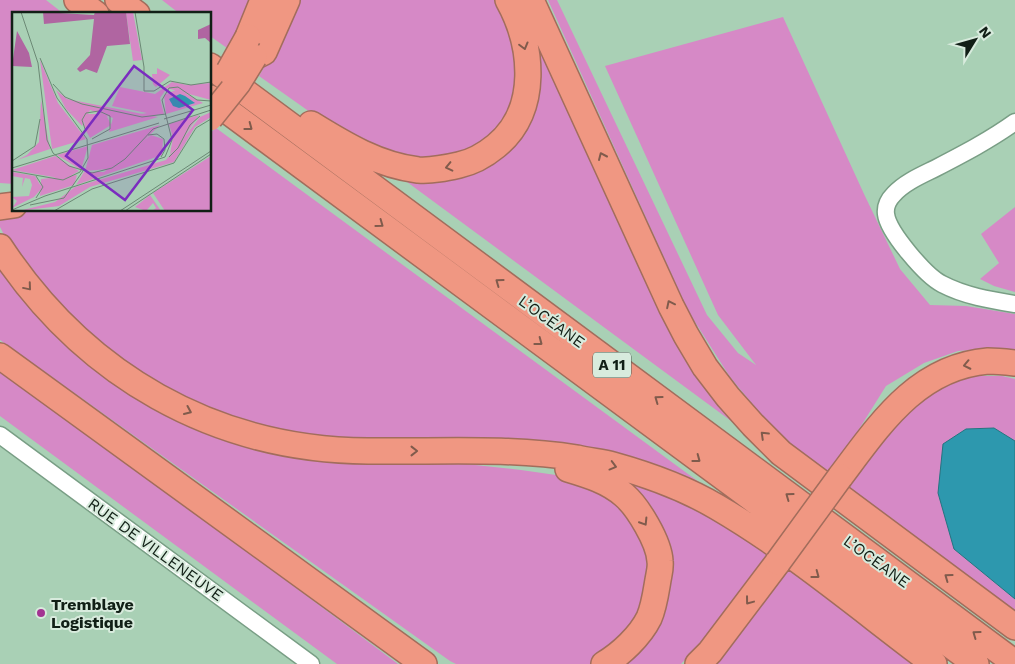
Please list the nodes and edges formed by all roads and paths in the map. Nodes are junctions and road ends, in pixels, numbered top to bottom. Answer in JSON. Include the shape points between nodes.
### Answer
{"nodes":[{"id":1,"x":77,"y":0,"type":"edge"},
{"id":2,"x":118,"y":0,"type":"edge"},
{"id":3,"x":263,"y":0,"type":"edge"},
{"id":4,"x":277,"y":0,"type":"edge"},
{"id":5,"x":286,"y":0,"type":"edge"},
{"id":6,"x":508,"y":0,"type":"edge"},
{"id":7,"x":531,"y":0,"type":"edge"},
{"id":8,"x":93,"y":12,"type":"edge"},
{"id":9,"x":134,"y":12,"type":"edge"},
{"id":10,"x":257,"y":48,"type":"junction"},
{"id":11,"x":211,"y":65,"type":"edge"},
{"id":12,"x":211,"y":66,"type":"edge"},
{"id":13,"x":211,"y":97,"type":"edge"},
{"id":14,"x":211,"y":99,"type":"edge"},
{"id":15,"x":211,"y":117,"type":"edge"},
{"id":16,"x":1015,"y":122,"type":"edge"},
{"id":17,"x":0,"y":247,"type":"edge"},
{"id":18,"x":1015,"y":304,"type":"edge"},
{"id":19,"x":0,"y":356,"type":"edge"},
{"id":20,"x":1015,"y":363,"type":"edge"},
{"id":21,"x":0,"y":435,"type":"edge"},
{"id":22,"x":478,"y":451,"type":"junction"},
{"id":23,"x":279,"y":560,"type":"junction"},
{"id":24,"x":1015,"y":627,"type":"edge"},
{"id":25,"x":1015,"y":663,"type":"edge"},
{"id":26,"x":311,"y":664,"type":"edge"},
{"id":27,"x":408,"y":664,"type":"edge"},
{"id":28,"x":424,"y":664,"type":"edge"},
{"id":29,"x":441,"y":664,"type":"edge"},
{"id":30,"x":604,"y":664,"type":"edge"},
{"id":31,"x":698,"y":664,"type":"edge"},
{"id":32,"x":934,"y":664,"type":"edge"},
{"id":33,"x":976,"y":664,"type":"edge"}],
"edges":[{"from":1,"to":8,"type":"highway"},
{"from":2,"to":9,"type":"highway"},
{"from":3,"to":10,"type":"highway"},
{"from":4,"to":10,"type":"highway"},
{"from":5,"to":10,"type":"highway"},
{"from":6,"to":11,"type":"highway","one_way":true,"via":[[527,57],[527,91],[523,108],[509,133],[486,154],[440,170],[404,168],[367,156],[291,112],[254,85]]},
{"from":24,"to":7,"type":"highway","one_way":true,"via":[[782,453],[753,425],[705,367],[671,306]]},
{"from":10,"to":13,"type":"highway","bridge":true,"via":[[235,62]]},
{"from":10,"to":15,"type":"highway","bridge":true,"via":[[238,83]]},
{"from":25,"to":12,"type":"highway","name":"L’OCÉANE","number":"A 11","one_way":true},
{"from":14,"to":33,"type":"highway","name":"L’OCÉANE","number":"A 11","one_way":true},
{"from":16,"to":18,"type":"street","via":[[995,137],[904,185],[887,203],[886,214],[906,249],[941,284],[975,298]]},
{"from":17,"to":22,"type":"highway","one_way":true,"via":[[43,305],[95,355],[158,398],[192,414],[257,436],[310,446],[365,452]]},
{"from":19,"to":23,"type":"highway"},
{"from":20,"to":31,"type":"highway","one_way":true,"bridge":true,"via":[[964,364],[940,373],[916,388],[895,408],[840,477]]},
{"from":21,"to":26,"type":"street","name":"RUE DE VILLENEUVE"},
{"from":22,"to":30,"type":"highway","one_way":true,"via":[[487,457],[565,468],[607,483],[624,494],[651,533],[660,560],[649,617],[635,637]]},
{"from":22,"to":32,"type":"highway","one_way":true,"via":[[531,453],[601,463],[672,485],[716,506],[763,536]]},
{"from":23,"to":27,"type":"highway"},
{"from":23,"to":28,"type":"highway"},
{"from":23,"to":29,"type":"highway"}]}
